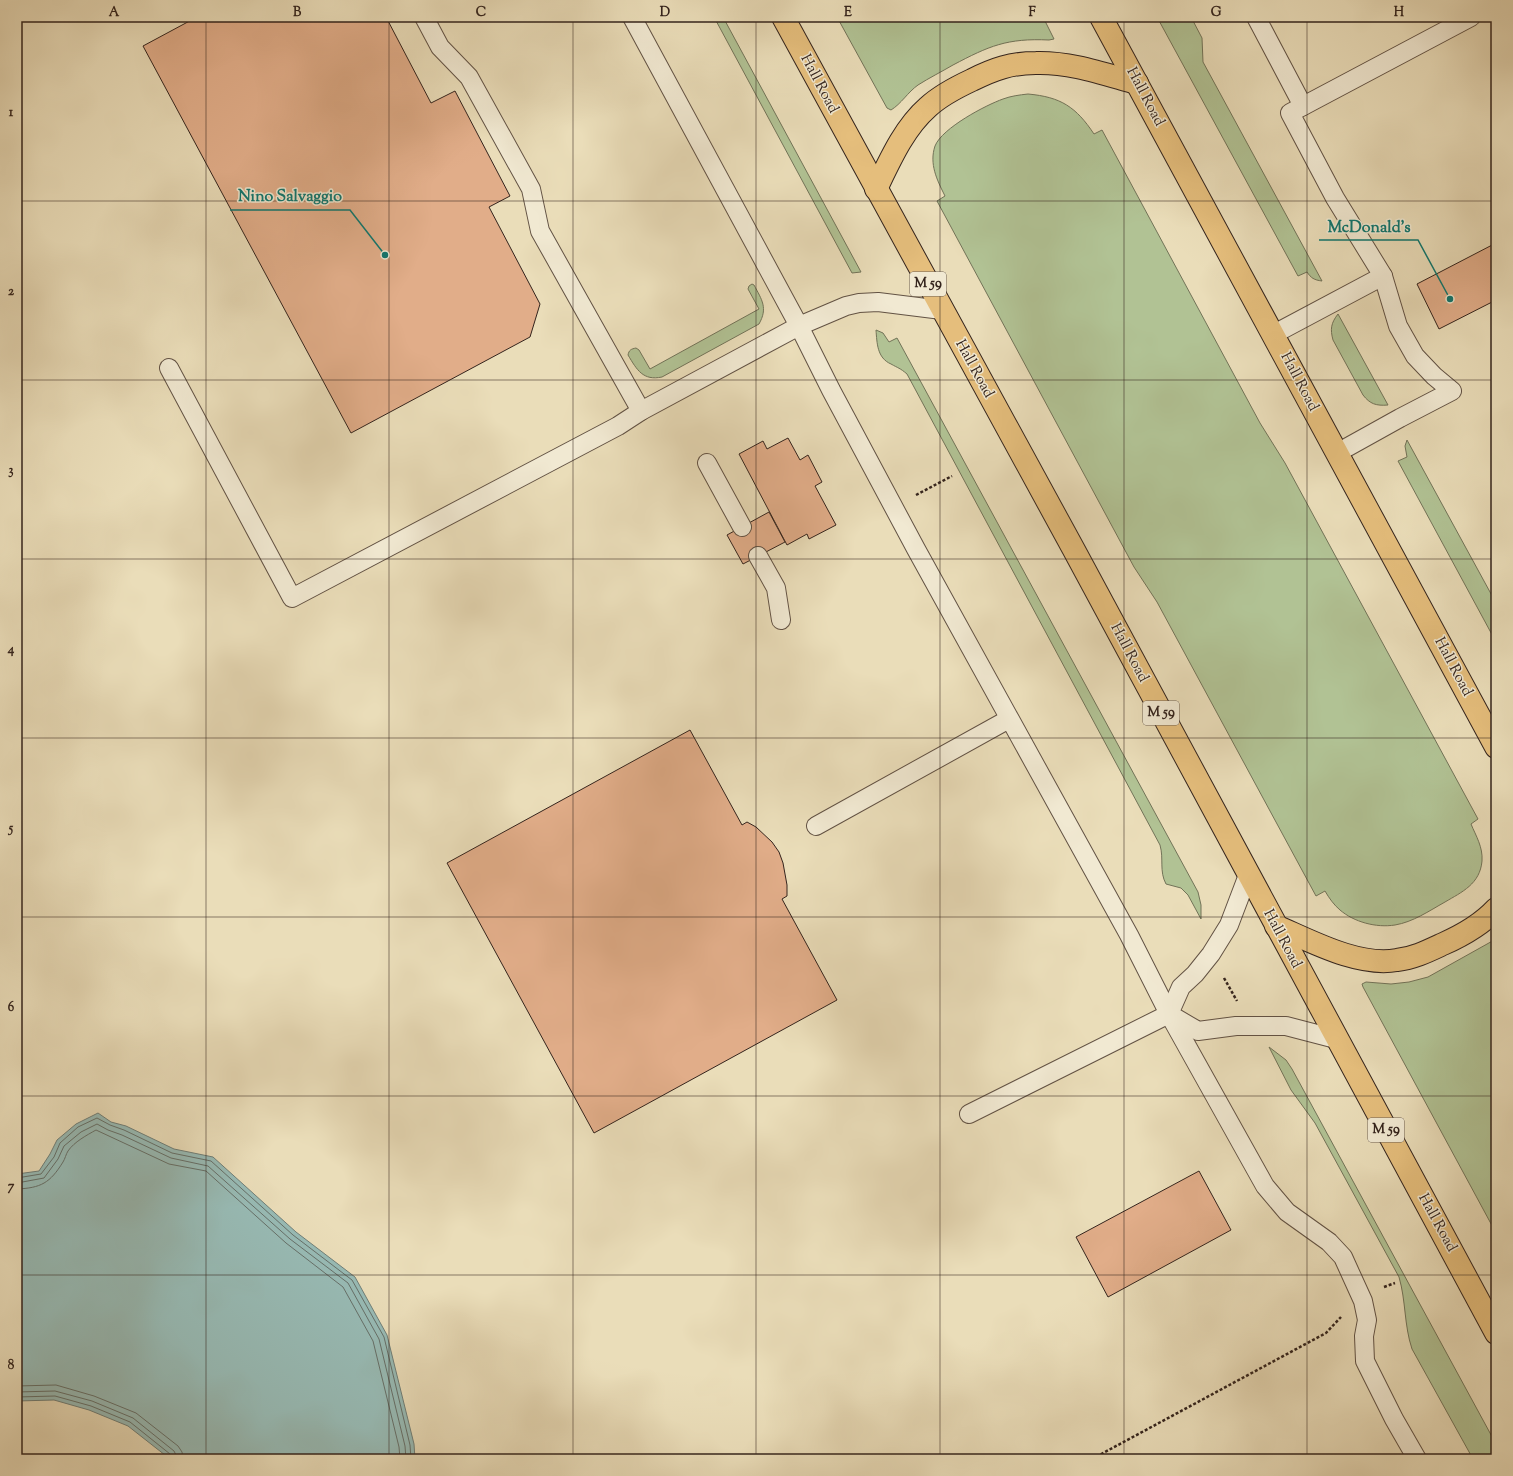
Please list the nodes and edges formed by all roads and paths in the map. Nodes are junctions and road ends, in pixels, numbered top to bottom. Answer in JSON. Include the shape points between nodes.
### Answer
{"nodes":[{"id":1,"x":424,"y":17,"type":"edge"},
{"id":2,"x":632,"y":17,"type":"edge"},
{"id":3,"x":783,"y":17,"type":"edge"},
{"id":4,"x":1102,"y":17,"type":"edge"},
{"id":5,"x":1256,"y":17,"type":"edge"},
{"id":6,"x":1471,"y":17,"type":"edge"},
{"id":7,"x":1137,"y":83,"type":"junction"},
{"id":8,"x":1303,"y":106,"type":"junction"},
{"id":9,"x":876,"y":189,"type":"junction"},
{"id":10,"x":1383,"y":276,"type":"junction"},
{"id":11,"x":942,"y":310,"type":"junction"},
{"id":12,"x":799,"y":326,"type":"junction"},
{"id":13,"x":1274,"y":334,"type":"junction"},
{"id":14,"x":168,"y":368,"type":"dead end"},
{"id":15,"x":641,"y":411,"type":"junction"},
{"id":16,"x":1337,"y":453,"type":"junction"},
{"id":17,"x":707,"y":463,"type":"dead end"},
{"id":18,"x":952,"y":476,"type":"dead end"},
{"id":19,"x":913,"y":497,"type":"dead end"},
{"id":20,"x":742,"y":527,"type":"dead end"},
{"id":21,"x":758,"y":556,"type":"dead end"},
{"id":22,"x":781,"y":620,"type":"dead end"},
{"id":23,"x":1009,"y":719,"type":"junction"},
{"id":24,"x":1496,"y":747,"type":"edge"},
{"id":25,"x":816,"y":826,"type":"dead end"},
{"id":26,"x":1248,"y":875,"type":"junction"},
{"id":27,"x":1496,"y":909,"type":"edge"},
{"id":28,"x":1276,"y":926,"type":"junction"},
{"id":29,"x":1222,"y":975,"type":"dead end"},
{"id":30,"x":1237,"y":1002,"type":"dead end"},
{"id":31,"x":1169,"y":1014,"type":"junction"},
{"id":32,"x":1336,"y":1039,"type":"junction"},
{"id":33,"x":969,"y":1114,"type":"dead end"},
{"id":34,"x":1395,"y":1283,"type":"dead end"},
{"id":35,"x":1379,"y":1290,"type":"dead end"},
{"id":36,"x":1344,"y":1314,"type":"dead end"},
{"id":37,"x":1496,"y":1333,"type":"edge"},
{"id":38,"x":1092,"y":1459,"type":"edge"},
{"id":39,"x":1417,"y":1459,"type":"edge"}],
"edges":[{"from":1,"to":15,"type":"lane","via":[[440,47],[469,77],[531,189],[540,231]]},
{"from":2,"to":12,"type":"lane"},
{"from":3,"to":9,"type":"highway","name":"Hall Road","number":"M 59"},
{"from":4,"to":7,"type":"highway","name":"Hall Road"},
{"from":5,"to":8,"type":"lane"},
{"from":6,"to":8,"type":"lane"},
{"from":7,"to":9,"type":"highway","via":[[1057,64],[1014,64],[994,69],[943,95],[928,107],[903,138]]},
{"from":7,"to":13,"type":"highway","name":"Hall Road"},
{"from":8,"to":10,"type":"lane","via":[[1290,113],[1335,198]]},
{"from":9,"to":11,"type":"highway","name":"Hall Road","number":"M 59"},
{"from":10,"to":13,"type":"lane"},
{"from":10,"to":16,"type":"lane","via":[[1398,326],[1415,356],[1452,391]]},
{"from":11,"to":12,"type":"lane","via":[[894,303],[859,303]]},
{"from":11,"to":26,"type":"highway","name":"Hall Road","number":"M 59"},
{"from":12,"to":15,"type":"lane"},
{"from":12,"to":23,"type":"lane","via":[[897,514]]},
{"from":13,"to":16,"type":"highway","name":"Hall Road"},
{"from":14,"to":15,"type":"lane","via":[[292,598],[618,426]]},
{"from":16,"to":24,"type":"highway","name":"Hall Road"},
{"from":17,"to":20,"type":"lane"},
{"from":18,"to":19,"type":"path"},
{"from":21,"to":22,"type":"lane","via":[[776,588]]},
{"from":23,"to":25,"type":"lane"},
{"from":23,"to":31,"type":"lane"},
{"from":26,"to":28,"type":"highway","name":"Hall Road","number":"M 59"},
{"from":26,"to":31,"type":"lane","via":[[1230,925],[1211,954],[1181,987]]},
{"from":27,"to":28,"type":"highway","via":[[1453,939],[1418,955],[1396,961],[1365,959],[1342,953]]},
{"from":28,"to":32,"type":"highway","name":"Hall Road","number":"M 59"},
{"from":29,"to":30,"type":"path"},
{"from":31,"to":32,"type":"lane","via":[[1198,1031],[1236,1026],[1286,1026]]},
{"from":31,"to":33,"type":"lane"},
{"from":31,"to":39,"type":"lane","via":[[1265,1186],[1287,1212],[1329,1242],[1343,1257],[1363,1301],[1367,1320],[1364,1336],[1365,1361]]},
{"from":32,"to":37,"type":"highway","name":"Hall Road","number":"M 59"},
{"from":34,"to":35,"type":"path"},
{"from":36,"to":38,"type":"path","via":[[1326,1333]]}]}
